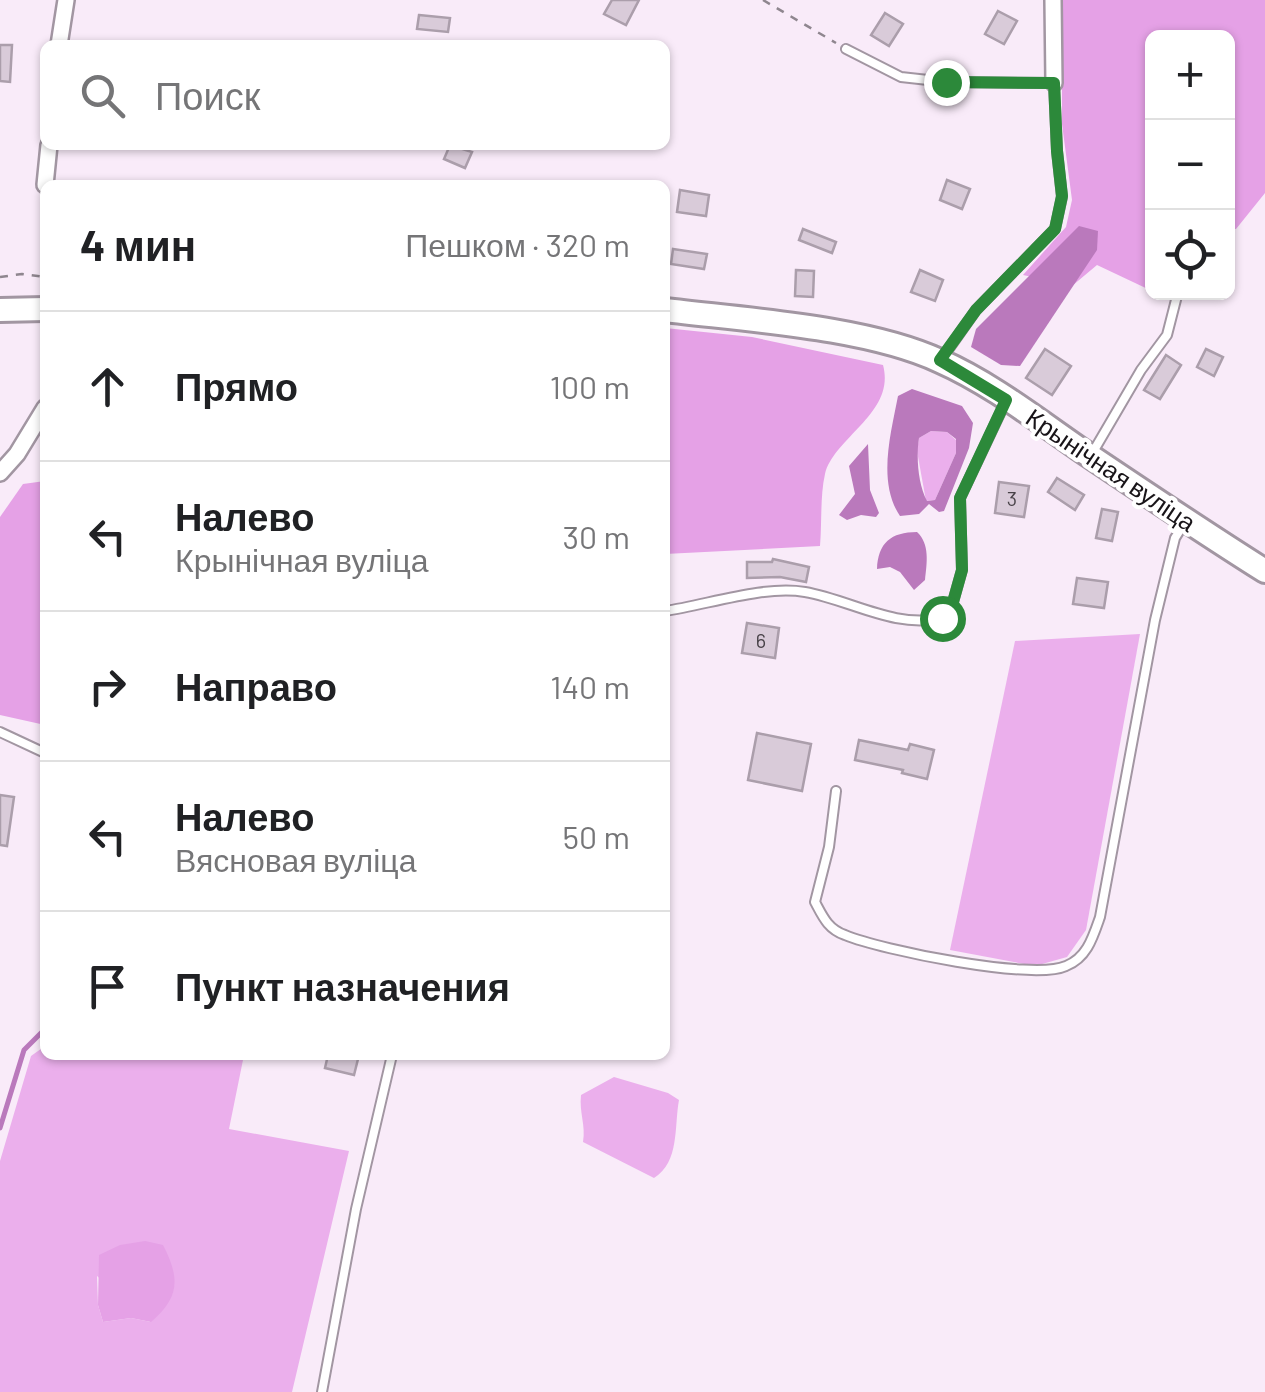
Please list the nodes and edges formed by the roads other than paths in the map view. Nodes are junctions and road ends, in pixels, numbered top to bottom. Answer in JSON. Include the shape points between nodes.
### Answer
{"nodes":[{"id":1,"x":66,"y":0,"type":"edge"},
{"id":2,"x":1053,"y":0,"type":"edge"},
{"id":3,"x":61,"y":40,"type":"edge"},
{"id":4,"x":846,"y":49,"type":"road end"},
{"id":5,"x":1054,"y":83,"type":"junction"},
{"id":6,"x":49,"y":150,"type":"edge"},
{"id":7,"x":46,"y":180,"type":"edge"},
{"id":8,"x":1176,"y":300,"type":"edge"},
{"id":9,"x":40,"y":309,"type":"edge"},
{"id":10,"x":0,"y":310,"type":"edge"},
{"id":11,"x":670,"y":311,"type":"edge"},
{"id":12,"x":940,"y":360,"type":"junction"},
{"id":13,"x":1006,"y":400,"type":"junction"},
{"id":14,"x":40,"y":416,"type":"edge"},
{"id":15,"x":1091,"y":456,"type":"junction"},
{"id":16,"x":0,"y":474,"type":"edge"},
{"id":17,"x":1185,"y":522,"type":"junction"},
{"id":18,"x":1265,"y":571,"type":"edge"},
{"id":19,"x":670,"y":611,"type":"edge"},
{"id":20,"x":0,"y":732,"type":"edge"},
{"id":21,"x":40,"y":751,"type":"edge"},
{"id":22,"x":836,"y":790,"type":"dead end"},
{"id":23,"x":391,"y":1060,"type":"edge"},
{"id":24,"x":322,"y":1392,"type":"edge"}],
"edges":[{"from":1,"to":3,"type":"street"},
{"from":2,"to":5,"type":"street"},
{"from":4,"to":5,"type":"lane","via":[[901,77]]},
{"from":5,"to":12,"type":"lane","via":[[1062,196],[1055,229],[976,310]]},
{"from":6,"to":7,"type":"street"},
{"from":8,"to":15,"type":"lane","via":[[1168,334]]},
{"from":9,"to":10,"type":"street"},
{"from":11,"to":12,"type":"street","name":"Крынічная вуліца","via":[[857,337]]},
{"from":12,"to":13,"type":"street","name":"Крынічная вуліца"},
{"from":13,"to":15,"type":"street","name":"Крынічная вуліца"},
{"from":13,"to":19,"type":"lane","via":[[960,498],[962,570],[942,618],[906,620],[803,592],[743,594]]},
{"from":14,"to":16,"type":"street"},
{"from":15,"to":17,"type":"street","name":"Крынічная вуліца"},
{"from":17,"to":18,"type":"street","name":"Крынічная вуліца"},
{"from":17,"to":22,"type":"lane","via":[[1174,538],[1155,620],[1100,917],[1084,954],[1069,966],[1037,972],[902,950],[844,935],[826,923],[815,902]]},
{"from":20,"to":21,"type":"lane"},
{"from":23,"to":24,"type":"lane"}]}
